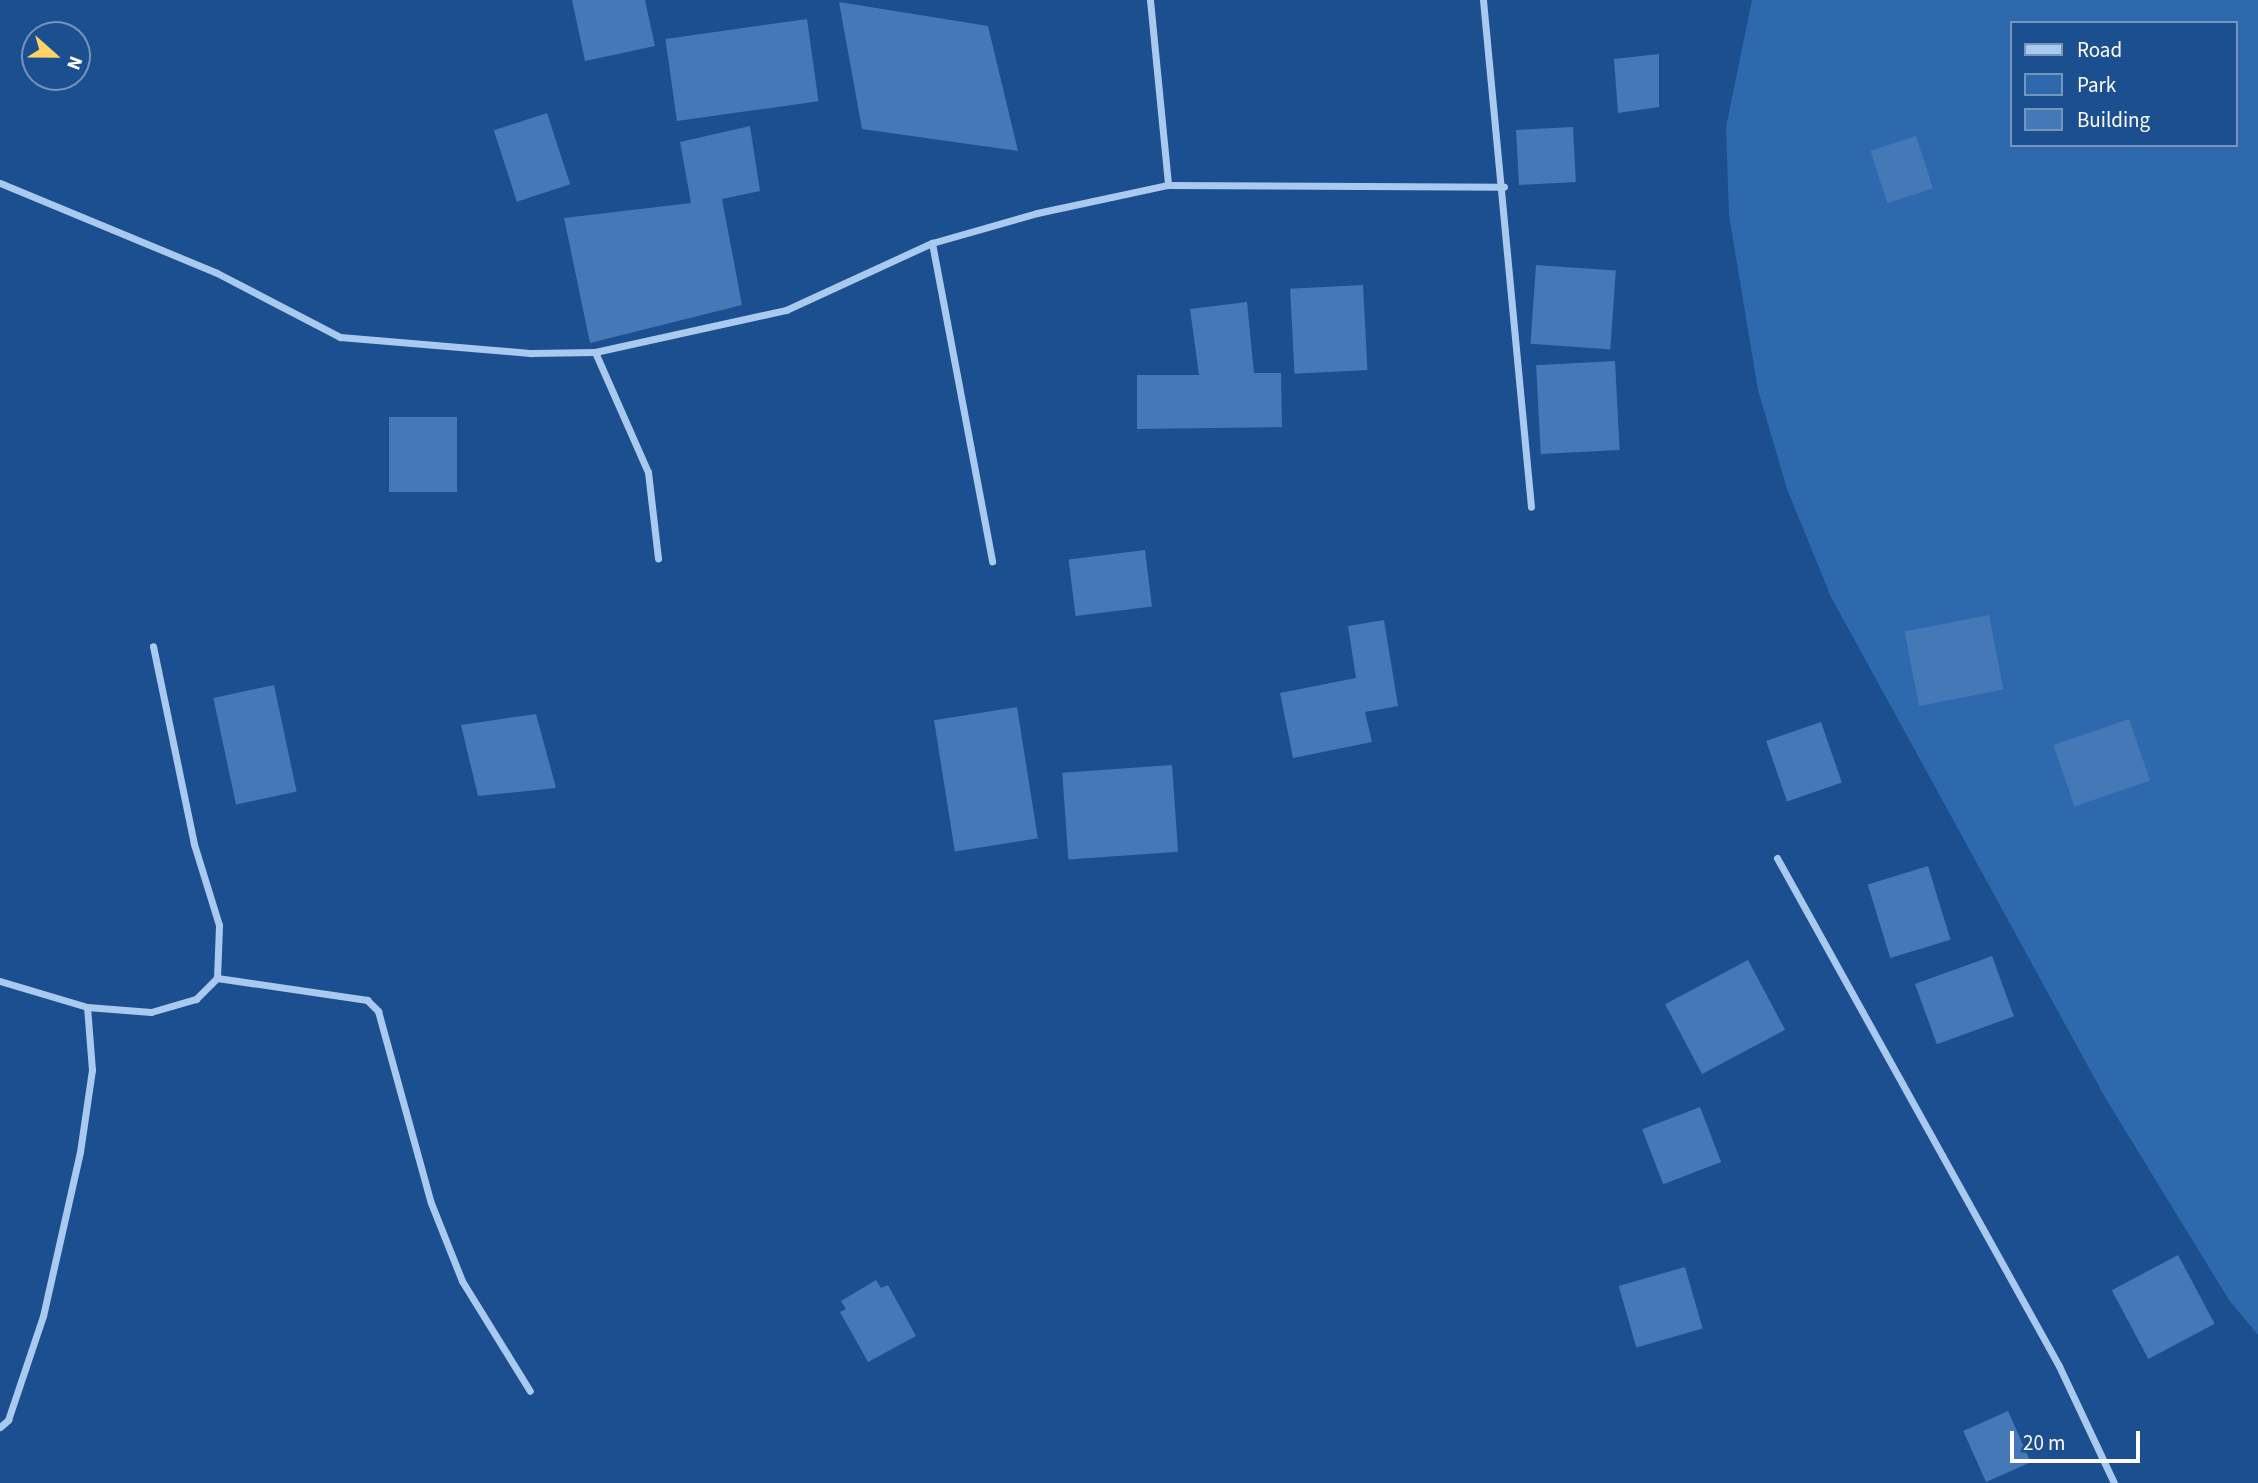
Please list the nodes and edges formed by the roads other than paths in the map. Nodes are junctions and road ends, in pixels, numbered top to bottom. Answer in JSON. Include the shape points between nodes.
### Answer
{"nodes":[{"id":1,"x":1150,"y":0,"type":"edge"},
{"id":2,"x":1483,"y":0,"type":"edge"},
{"id":3,"x":0,"y":183,"type":"edge"},
{"id":4,"x":1168,"y":185,"type":"junction"},
{"id":5,"x":1504,"y":187,"type":"junction"},
{"id":6,"x":932,"y":243,"type":"junction"},
{"id":7,"x":595,"y":352,"type":"junction"},
{"id":8,"x":1531,"y":507,"type":"dead end"},
{"id":9,"x":658,"y":558,"type":"dead end"},
{"id":10,"x":992,"y":561,"type":"dead end"},
{"id":11,"x":153,"y":646,"type":"dead end"},
{"id":12,"x":1777,"y":858,"type":"dead end"},
{"id":13,"x":217,"y":978,"type":"junction"},
{"id":14,"x":0,"y":981,"type":"edge"},
{"id":15,"x":87,"y":1007,"type":"junction"},
{"id":16,"x":530,"y":1391,"type":"dead end"},
{"id":17,"x":0,"y":1427,"type":"edge"},
{"id":18,"x":2114,"y":1483,"type":"edge"}],
"edges":[{"from":1,"to":4,"type":"street"},
{"from":2,"to":5,"type":"street"},
{"from":3,"to":7,"type":"street","via":[[217,273],[340,337],[532,353]]},
{"from":4,"to":5,"type":"street"},
{"from":4,"to":6,"type":"street","via":[[1037,213]]},
{"from":5,"to":8,"type":"street"},
{"from":6,"to":7,"type":"street","via":[[786,310]]},
{"from":6,"to":10,"type":"street"},
{"from":7,"to":9,"type":"street","via":[[648,472]]},
{"from":11,"to":13,"type":"street","via":[[194,844],[219,925]]},
{"from":12,"to":18,"type":"street","via":[[2059,1366]]},
{"from":13,"to":15,"type":"street","via":[[196,999],[151,1012]]},
{"from":13,"to":16,"type":"street","via":[[367,1000],[378,1011],[436,1216],[462,1281]]},
{"from":14,"to":15,"type":"street"},
{"from":15,"to":17,"type":"street","via":[[92,1070],[80,1152],[43,1316],[8,1420]]}]}
